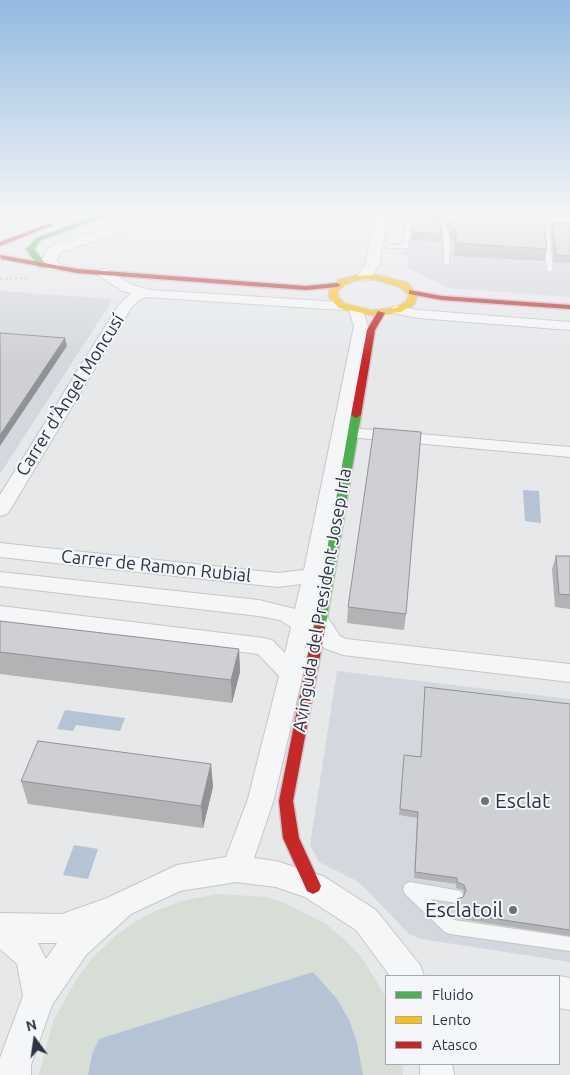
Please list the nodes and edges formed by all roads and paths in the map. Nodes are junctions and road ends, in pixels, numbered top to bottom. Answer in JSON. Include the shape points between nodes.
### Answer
{"nodes":[{"id":1,"x":33,"y":263,"type":"edge"},
{"id":2,"x":44,"y":263,"type":"edge"},
{"id":3,"x":372,"y":263,"type":"edge"},
{"id":4,"x":384,"y":263,"type":"edge"},
{"id":5,"x":549,"y":263,"type":"edge"},
{"id":6,"x":48,"y":266,"type":"junction"},
{"id":7,"x":68,"y":270,"type":"junction"},
{"id":8,"x":550,"y":270,"type":"dead end"},
{"id":9,"x":10,"y":271,"type":"dead end"},
{"id":10,"x":104,"y":273,"type":"junction"},
{"id":11,"x":364,"y":277,"type":"junction"},
{"id":12,"x":385,"y":278,"type":"junction"},
{"id":13,"x":337,"y":285,"type":"junction"},
{"id":14,"x":127,"y":288,"type":"junction"},
{"id":15,"x":306,"y":288,"type":"junction"},
{"id":16,"x":146,"y":293,"type":"junction"},
{"id":17,"x":412,"y":296,"type":"junction"},
{"id":18,"x":344,"y":305,"type":"junction"},
{"id":19,"x":126,"y":306,"type":"junction"},
{"id":20,"x":570,"y":307,"type":"edge"},
{"id":21,"x":398,"y":310,"type":"junction"},
{"id":22,"x":381,"y":313,"type":"junction"},
{"id":23,"x":570,"y":326,"type":"edge"},
{"id":24,"x":352,"y":433,"type":"junction"},
{"id":25,"x":570,"y":452,"type":"edge"},
{"id":26,"x":0,"y":510,"type":"edge"},
{"id":27,"x":0,"y":550,"type":"edge"},
{"id":28,"x":311,"y":576,"type":"junction"},
{"id":29,"x":0,"y":579,"type":"edge"},
{"id":30,"x":0,"y":614,"type":"edge"},
{"id":31,"x":311,"y":624,"type":"junction"},
{"id":32,"x":570,"y":673,"type":"edge"},
{"id":33,"x":291,"y":674,"type":"junction"},
{"id":34,"x":236,"y":869,"type":"junction"},
{"id":35,"x":313,"y":886,"type":"junction"},
{"id":36,"x":456,"y":896,"type":"dead end"},
{"id":37,"x":121,"y":904,"type":"junction"},
{"id":38,"x":0,"y":928,"type":"edge"},
{"id":39,"x":563,"y":940,"type":"edge"},
{"id":40,"x":408,"y":975,"type":"edge"},
{"id":41,"x":39,"y":996,"type":"junction"},
{"id":42,"x":14,"y":1075,"type":"edge"}],
"edges":[{"from":1,"to":6,"type":"main road"},
{"from":2,"to":6,"type":"main road"},
{"from":3,"to":11,"type":"street"},
{"from":4,"to":12,"type":"street"},
{"from":5,"to":8,"type":"lane"},
{"from":6,"to":7,"type":"main road"},
{"from":7,"to":9,"type":"main road"},
{"from":7,"to":10,"type":"main road"},
{"from":10,"to":14,"type":"street"},
{"from":10,"to":15,"type":"main road"},
{"from":11,"to":12,"type":"main road"},
{"from":11,"to":13,"type":"main road"},
{"from":12,"to":17,"type":"main road","via":[[404,284]]},
{"from":13,"to":15,"type":"main road"},
{"from":13,"to":18,"type":"main road","via":[[332,293]]},
{"from":14,"to":16,"type":"street"},
{"from":14,"to":19,"type":"street","name":"Carrer d'Àngel Moncusí"},
{"from":15,"to":18,"type":"main road"},
{"from":16,"to":18,"type":"street"},
{"from":16,"to":19,"type":"street","name":"Carrer d'Àngel Moncusí","via":[[134,297]]},
{"from":17,"to":20,"type":"main road"},
{"from":17,"to":21,"type":"main road","via":[[406,307]]},
{"from":18,"to":22,"type":"main road"},
{"from":18,"to":28,"type":"street","name":"Avinguda del President Josep Irla","via":[[361,326]]},
{"from":19,"to":26,"type":"street","name":"Carrer d'Àngel Moncusí"},
{"from":21,"to":22,"type":"main road"},
{"from":21,"to":23,"type":"street"},
{"from":22,"to":24,"type":"main road","name":"Avinguda del President Josep Irla","via":[[371,330]]},
{"from":24,"to":25,"type":"street"},
{"from":24,"to":31,"type":"main road","name":"Avinguda del President Josep Irla"},
{"from":27,"to":28,"type":"street","name":"Carrer de Ramon Rubial","via":[[278,580]]},
{"from":28,"to":31,"type":"street","name":"Avinguda del President Josep Irla"},
{"from":29,"to":31,"type":"street","name":"Carrer de Ramon Rubial","via":[[259,608]]},
{"from":30,"to":33,"type":"street","via":[[264,646]]},
{"from":31,"to":32,"type":"street","via":[[343,647]]},
{"from":31,"to":33,"type":"street","name":"Avinguda del President Josep Irla"},
{"from":31,"to":35,"type":"main road","name":"Avinguda del President Josep Irla","via":[[286,801],[291,838]]},
{"from":33,"to":34,"type":"street","name":"Avinguda del President Josep Irla","via":[[261,800]]},
{"from":34,"to":35,"type":"street","via":[[276,874]]},
{"from":34,"to":37,"type":"street","via":[[177,878]]},
{"from":35,"to":40,"type":"street","via":[[366,920]]},
{"from":36,"to":39,"type":"lane","via":[[410,889],[450,928],[489,928]]},
{"from":37,"to":38,"type":"street","via":[[62,928]]},
{"from":37,"to":41,"type":"street","via":[[75,944]]},
{"from":38,"to":41,"type":"street","via":[[30,956]]},
{"from":41,"to":42,"type":"street","via":[[14,1065]]}]}
